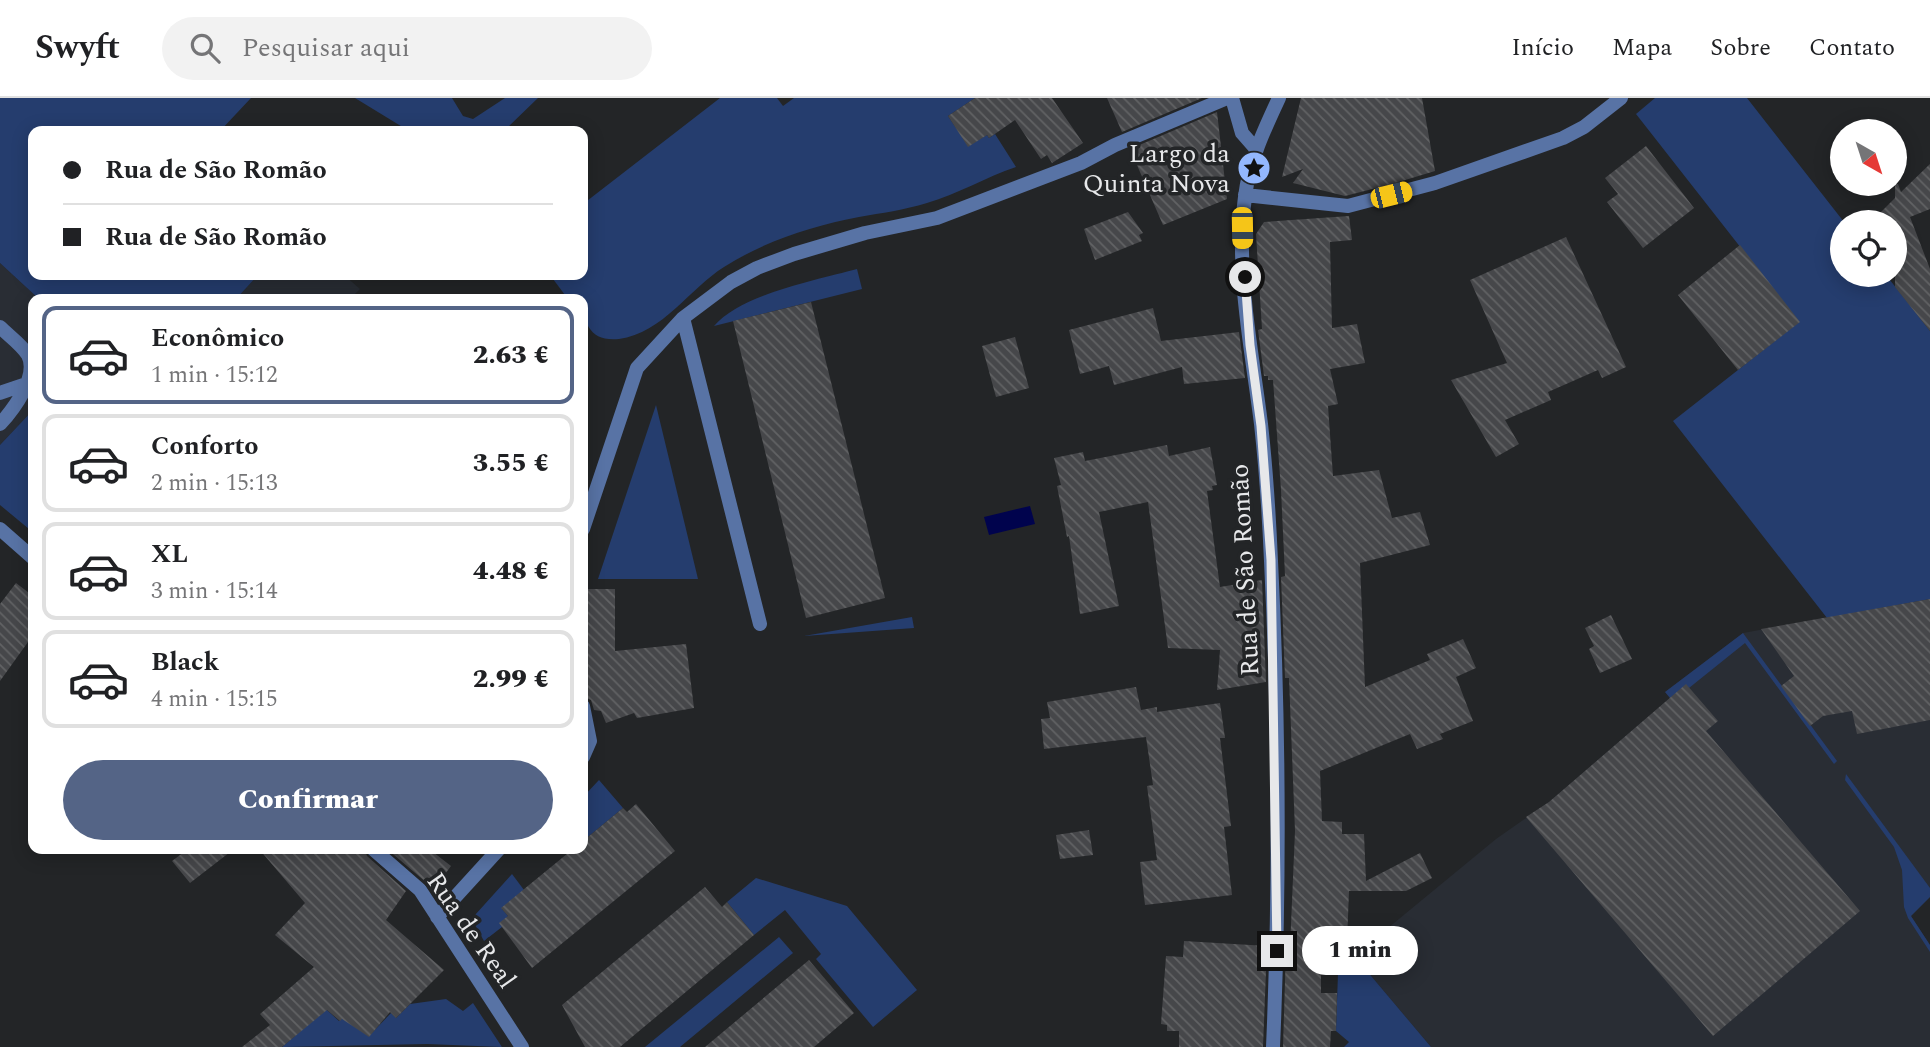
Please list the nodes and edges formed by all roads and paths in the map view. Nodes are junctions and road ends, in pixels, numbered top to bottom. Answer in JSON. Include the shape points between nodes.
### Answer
{"nodes":[{"id":1,"x":1229,"y":98,"type":"edge"},
{"id":2,"x":1279,"y":98,"type":"edge"},
{"id":3,"x":1621,"y":98,"type":"edge"},
{"id":4,"x":1256,"y":149,"type":"junction"},
{"id":5,"x":1245,"y":195,"type":"junction"},
{"id":6,"x":683,"y":318,"type":"junction"},
{"id":7,"x":0,"y":327,"type":"edge"},
{"id":8,"x":28,"y":356,"type":"edge"},
{"id":9,"x":28,"y":378,"type":"edge"},
{"id":10,"x":26,"y":384,"type":"junction"},
{"id":11,"x":0,"y":393,"type":"edge"},
{"id":12,"x":0,"y":424,"type":"edge"},
{"id":13,"x":588,"y":513,"type":"edge"},
{"id":14,"x":0,"y":529,"type":"edge"},
{"id":15,"x":28,"y":554,"type":"edge"},
{"id":16,"x":760,"y":624,"type":"dead end"},
{"id":17,"x":379,"y":854,"type":"edge"},
{"id":18,"x":494,"y":854,"type":"edge"},
{"id":19,"x":437,"y":917,"type":"junction"},
{"id":20,"x":522,"y":1047,"type":"edge"},
{"id":21,"x":1273,"y":1047,"type":"edge"}],
"edges":[{"from":1,"to":4,"type":"street","via":[[1242,133]]},
{"from":1,"to":6,"type":"street","via":[[1081,163],[937,218],[865,233],[757,268]]},
{"from":2,"to":4,"type":"street","name":"Rua de São Romão"},
{"from":3,"to":5,"type":"street","via":[[1563,138],[1435,183],[1348,206]]},
{"from":4,"to":5,"type":"street","name":"Rua de São Romão"},
{"from":5,"to":21,"type":"street","name":"Rua de São Romão","via":[[1244,268],[1271,560],[1278,872]]},
{"from":6,"to":13,"type":"street","via":[[638,368]]},
{"from":6,"to":16,"type":"street"},
{"from":7,"to":8,"type":"street"},
{"from":9,"to":10,"type":"street"},
{"from":10,"to":11,"type":"street"},
{"from":10,"to":12,"type":"street"},
{"from":14,"to":15,"type":"street"},
{"from":17,"to":19,"type":"street","name":"Rua de Real","via":[[420,890]]},
{"from":18,"to":19,"type":"street"},
{"from":19,"to":20,"type":"street","name":"Rua de Real"}]}
